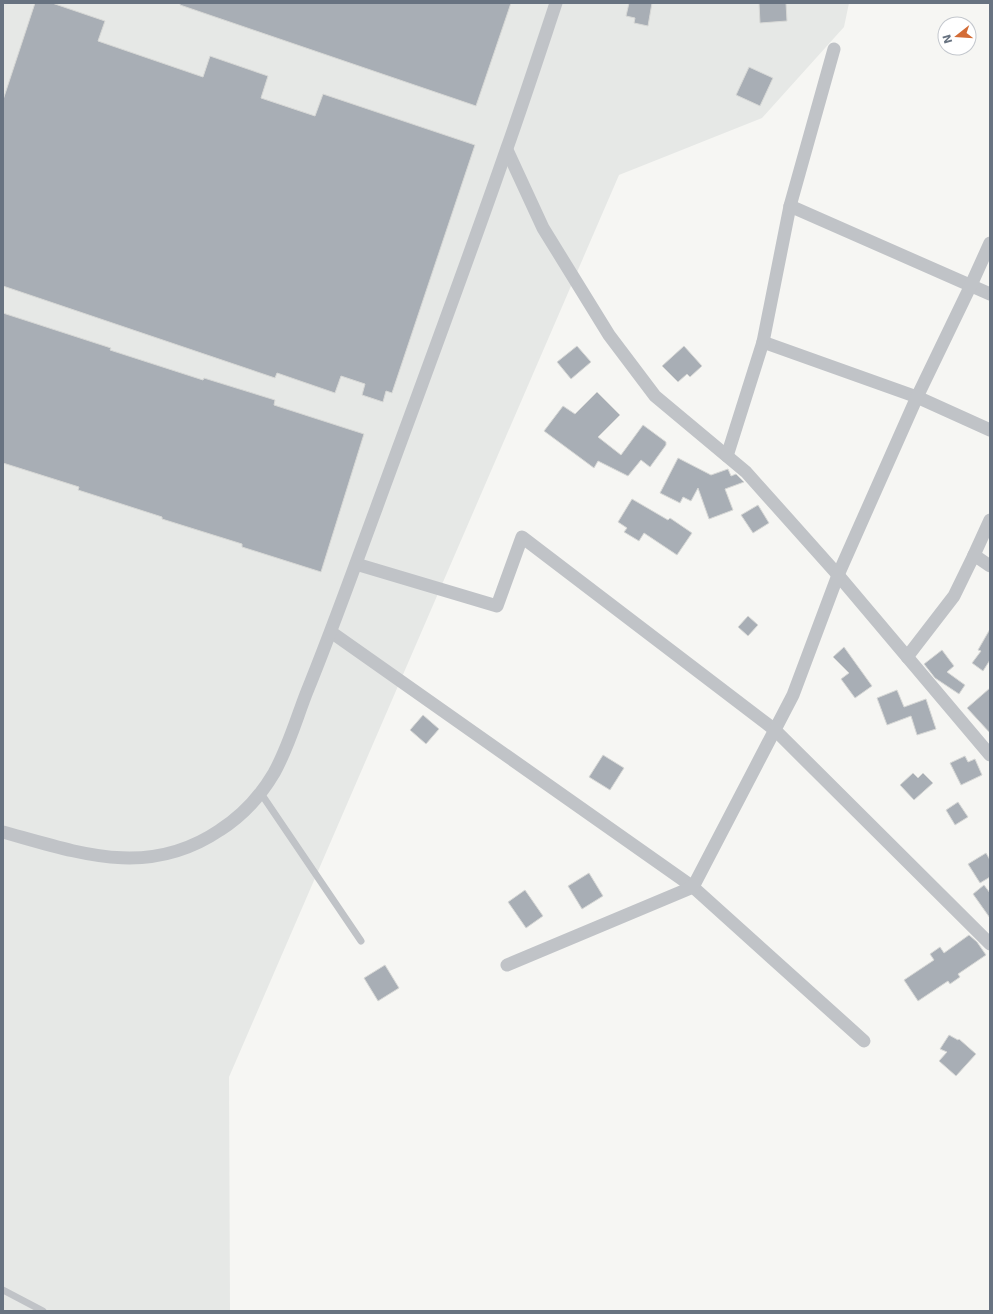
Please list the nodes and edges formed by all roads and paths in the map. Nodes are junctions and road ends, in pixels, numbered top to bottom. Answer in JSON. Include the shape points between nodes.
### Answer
{"nodes":[{"id":1,"x":556,"y":3,"type":"edge"},
{"id":2,"x":834,"y":50,"type":"dead end"},
{"id":3,"x":506,"y":150,"type":"junction"},
{"id":4,"x":790,"y":206,"type":"junction"},
{"id":5,"x":990,"y":243,"type":"edge"},
{"id":6,"x":971,"y":285,"type":"junction"},
{"id":7,"x":990,"y":294,"type":"edge"},
{"id":8,"x":764,"y":342,"type":"junction"},
{"id":9,"x":917,"y":396,"type":"junction"},
{"id":10,"x":990,"y":430,"type":"edge"},
{"id":11,"x":727,"y":456,"type":"junction"},
{"id":12,"x":990,"y":520,"type":"edge"},
{"id":13,"x":974,"y":555,"type":"junction"},
{"id":14,"x":356,"y":564,"type":"junction"},
{"id":15,"x":990,"y":566,"type":"edge"},
{"id":16,"x":838,"y":575,"type":"junction"},
{"id":17,"x":331,"y":632,"type":"junction"},
{"id":18,"x":907,"y":657,"type":"junction"},
{"id":19,"x":775,"y":730,"type":"junction"},
{"id":20,"x":990,"y":755,"type":"edge"},
{"id":21,"x":260,"y":792,"type":"junction"},
{"id":22,"x":3,"y":832,"type":"edge"},
{"id":23,"x":693,"y":887,"type":"junction"},
{"id":24,"x":361,"y":941,"type":"dead end"},
{"id":25,"x":990,"y":944,"type":"edge"},
{"id":26,"x":507,"y":965,"type":"dead end"},
{"id":27,"x":864,"y":1041,"type":"dead end"},
{"id":28,"x":3,"y":1290,"type":"edge"},
{"id":29,"x":43,"y":1311,"type":"edge"}],
"edges":[{"from":1,"to":3,"type":"street"},
{"from":2,"to":4,"type":"street"},
{"from":3,"to":11,"type":"street","via":[[543,228],[609,335],[655,396]]},
{"from":3,"to":14,"type":"street"},
{"from":4,"to":6,"type":"street"},
{"from":4,"to":8,"type":"street"},
{"from":5,"to":6,"type":"street"},
{"from":6,"to":7,"type":"street"},
{"from":6,"to":9,"type":"street"},
{"from":8,"to":9,"type":"street"},
{"from":8,"to":11,"type":"street"},
{"from":9,"to":10,"type":"street"},
{"from":9,"to":16,"type":"street"},
{"from":11,"to":16,"type":"street","via":[[746,472]]},
{"from":12,"to":13,"type":"street"},
{"from":13,"to":15,"type":"street"},
{"from":13,"to":18,"type":"street","via":[[954,596]]},
{"from":14,"to":17,"type":"street"},
{"from":14,"to":19,"type":"street","via":[[497,606],[522,537]]},
{"from":16,"to":18,"type":"street"},
{"from":16,"to":19,"type":"street","via":[[793,695]]},
{"from":17,"to":21,"type":"street","via":[[284,754]]},
{"from":17,"to":23,"type":"street"},
{"from":18,"to":20,"type":"street"},
{"from":19,"to":23,"type":"street"},
{"from":19,"to":25,"type":"street"},
{"from":21,"to":22,"type":"street","via":[[223,829],[183,849],[157,856],[129,858],[80,853]]},
{"from":21,"to":24,"type":"lane"},
{"from":23,"to":26,"type":"street"},
{"from":23,"to":27,"type":"street"},
{"from":28,"to":29,"type":"lane"}]}
